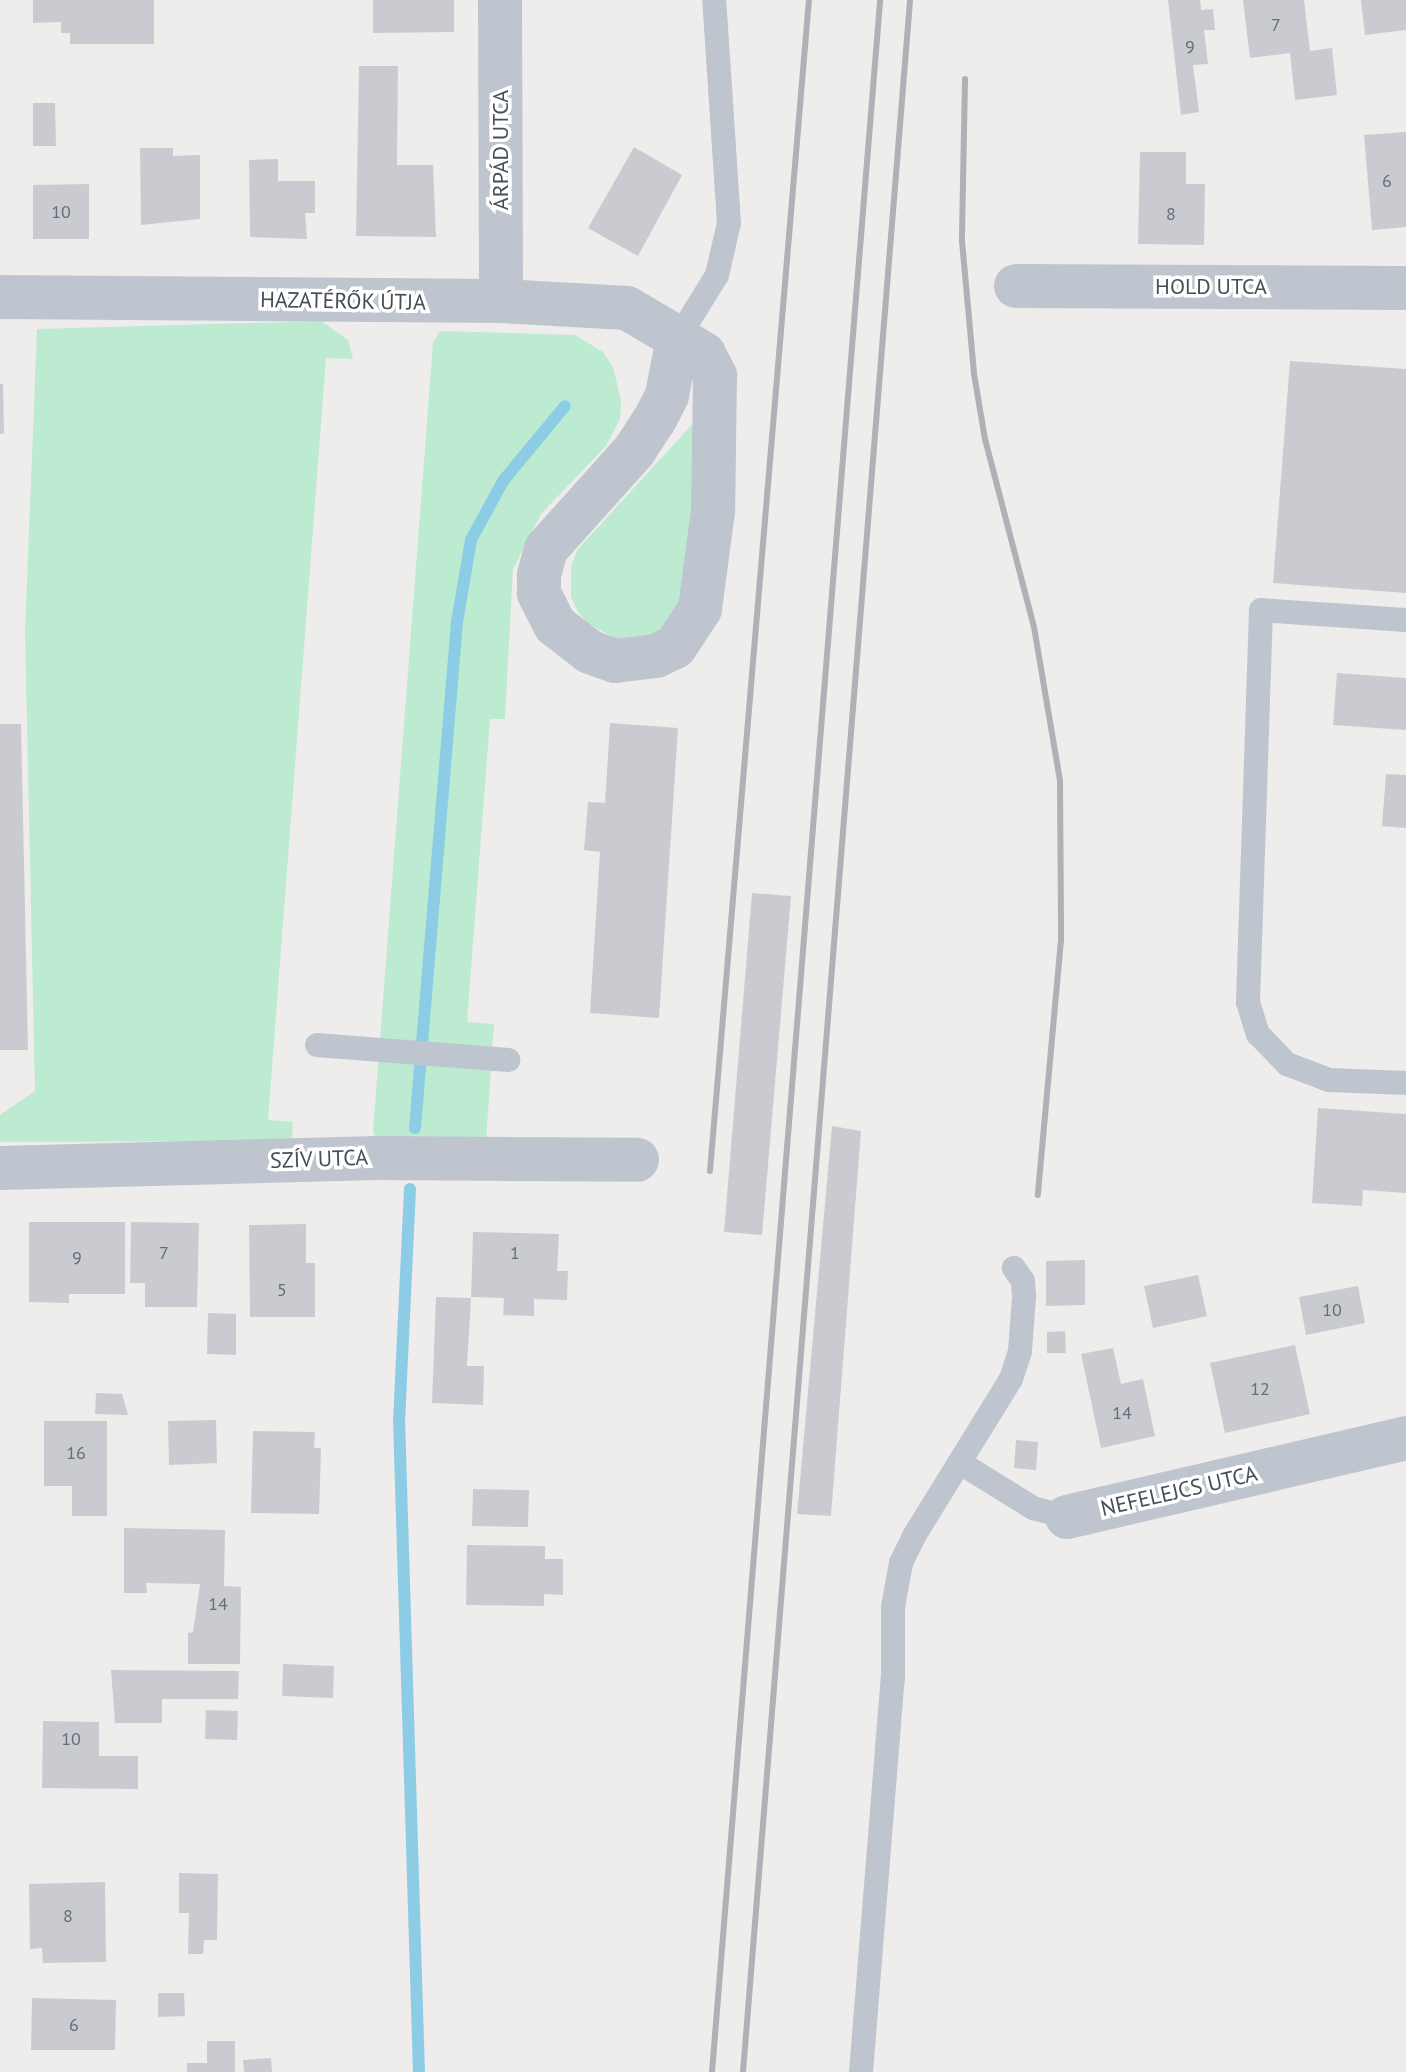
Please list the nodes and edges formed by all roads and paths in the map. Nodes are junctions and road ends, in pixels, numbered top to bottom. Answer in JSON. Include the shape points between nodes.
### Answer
{"nodes":[{"id":1,"x":500,"y":0,"type":"edge"},
{"id":2,"x":714,"y":0,"type":"edge"},
{"id":3,"x":1016,"y":286,"type":"dead end"},
{"id":4,"x":1406,"y":288,"type":"edge"},
{"id":5,"x":0,"y":297,"type":"edge"},
{"id":6,"x":501,"y":301,"type":"junction"},
{"id":7,"x":678,"y":338,"type":"junction"},
{"id":8,"x":1406,"y":620,"type":"edge"},
{"id":9,"x":317,"y":1045,"type":"dead end"},
{"id":10,"x":508,"y":1060,"type":"dead end"},
{"id":11,"x":1406,"y":1083,"type":"edge"},
{"id":12,"x":637,"y":1160,"type":"dead end"},
{"id":13,"x":0,"y":1168,"type":"edge"},
{"id":14,"x":1014,"y":1268,"type":"dead end"},
{"id":15,"x":1406,"y":1438,"type":"edge"},
{"id":16,"x":962,"y":1464,"type":"junction"},
{"id":17,"x":1067,"y":1517,"type":"joint"},
{"id":18,"x":861,"y":2072,"type":"edge"}],
"edges":[{"from":1,"to":6,"type":"street","name":"ÁRPÁD UTCA"},
{"from":2,"to":7,"type":"lane","via":[[729,223],[717,275]]},
{"from":3,"to":4,"type":"street","name":"HOLD UTCA"},
{"from":5,"to":6,"type":"street","name":"HAZATÉRŐK ÚTJA"},
{"from":6,"to":7,"type":"street","name":"HAZATÉRŐK ÚTJA","via":[[627,308]]},
{"from":7,"to":7,"type":"street","name":"HAZATÉRŐK ÚTJA","via":[[667,395],[655,419],[634,451],[546,549],[539,575],[539,593],[555,625],[590,652],[615,661],[656,656],[675,647],[700,609],[713,511],[715,376],[704,354]]},
{"from":8,"to":11,"type":"lane","via":[[1261,610],[1248,1002],[1258,1034],[1287,1064],[1329,1080]]},
{"from":9,"to":10,"type":"lane"},
{"from":12,"to":13,"type":"street","name":"SZÍV UTCA","via":[[378,1158]]},
{"from":14,"to":16,"type":"lane","via":[[1023,1281],[1020,1351],[994,1415]]},
{"from":15,"to":17,"type":"street","name":"NEFELEJCS UTCA"},
{"from":16,"to":17,"type":"lane","name":"NEFELEJCS UTCA","via":[[1033,1508]]},
{"from":16,"to":18,"type":"lane","via":[[914,1536],[901,1563],[893,1607],[893,1678]]}]}
